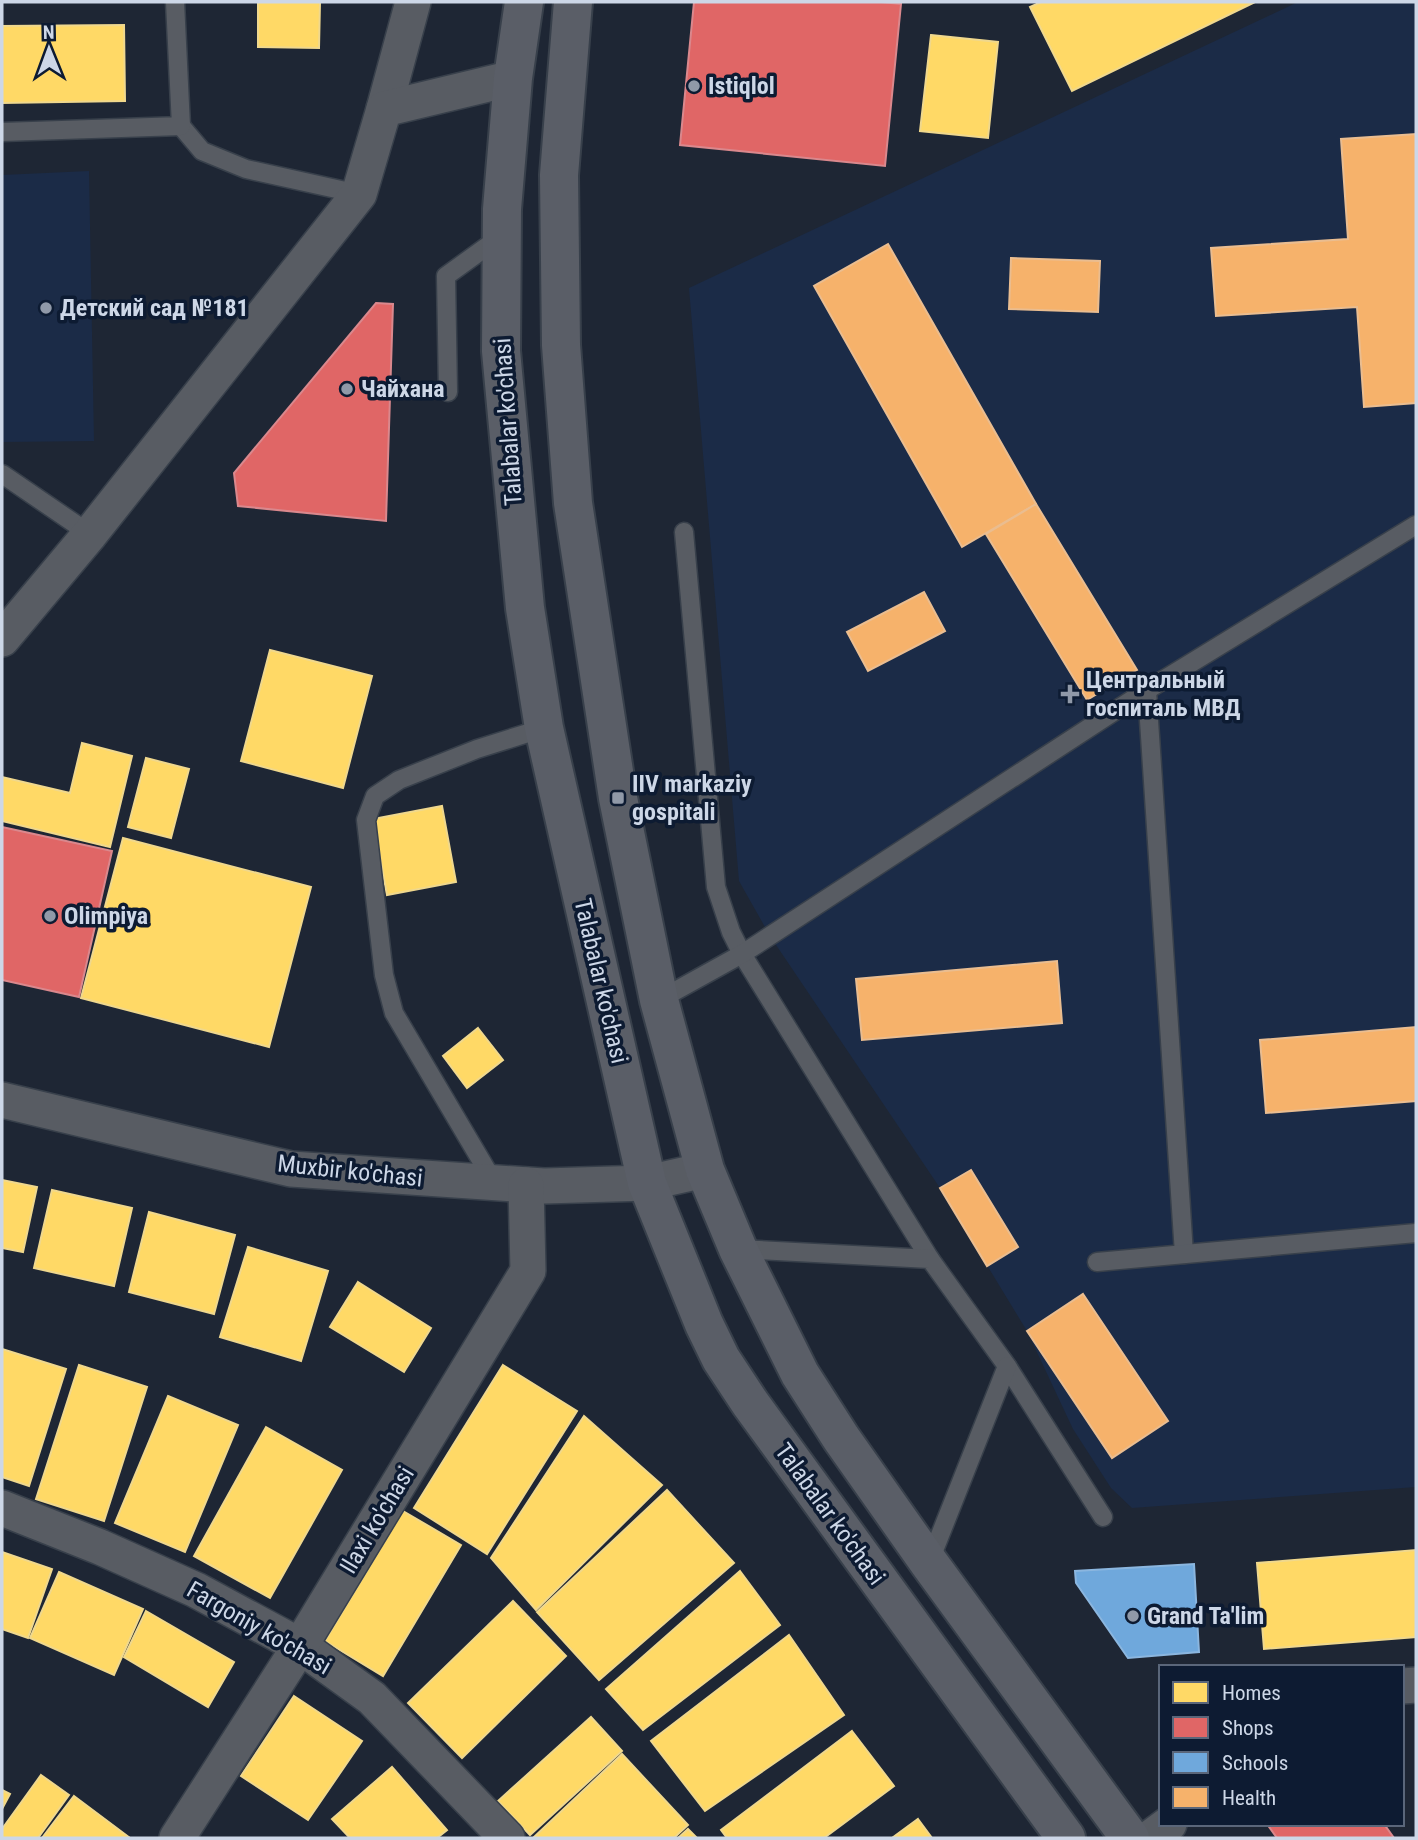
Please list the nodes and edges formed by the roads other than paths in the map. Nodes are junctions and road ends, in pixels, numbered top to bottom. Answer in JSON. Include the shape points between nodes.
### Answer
{"nodes":[{"id":1,"x":175,"y":2,"type":"edge"},
{"id":2,"x":412,"y":2,"type":"edge"},
{"id":3,"x":524,"y":2,"type":"edge"},
{"id":4,"x":573,"y":2,"type":"edge"},
{"id":5,"x":513,"y":78,"type":"junction"},
{"id":6,"x":384,"y":109,"type":"junction"},
{"id":7,"x":181,"y":125,"type":"junction"},
{"id":8,"x":2,"y":132,"type":"edge"},
{"id":9,"x":359,"y":194,"type":"junction"},
{"id":10,"x":502,"y":235,"type":"junction"},
{"id":11,"x":448,"y":392,"type":"dead end"},
{"id":12,"x":2,"y":474,"type":"edge"},
{"id":13,"x":1416,"y":526,"type":"edge"},
{"id":14,"x":684,"y":532,"type":"dead end"},
{"id":15,"x":90,"y":534,"type":"junction"},
{"id":16,"x":2,"y":639,"type":"edge"},
{"id":17,"x":1147,"y":691,"type":"junction"},
{"id":18,"x":544,"y":728,"type":"junction"},
{"id":19,"x":742,"y":954,"type":"junction"},
{"id":20,"x":659,"y":1000,"type":"junction"},
{"id":21,"x":2,"y":1100,"type":"edge"},
{"id":22,"x":705,"y":1170,"type":"junction"},
{"id":23,"x":647,"y":1183,"type":"junction"},
{"id":24,"x":510,"y":1185,"type":"junction"},
{"id":25,"x":1416,"y":1233,"type":"edge"},
{"id":26,"x":738,"y":1249,"type":"junction"},
{"id":27,"x":1184,"y":1254,"type":"junction"},
{"id":28,"x":930,"y":1259,"type":"junction"},
{"id":29,"x":1097,"y":1262,"type":"dead end"},
{"id":30,"x":1007,"y":1366,"type":"junction"},
{"id":31,"x":2,"y":1508,"type":"edge"},
{"id":32,"x":1103,"y":1517,"type":"dead end"},
{"id":33,"x":929,"y":1563,"type":"junction"},
{"id":34,"x":300,"y":1646,"type":"junction"},
{"id":35,"x":1165,"y":1826,"type":"edge"},
{"id":36,"x":177,"y":1838,"type":"edge"},
{"id":37,"x":507,"y":1838,"type":"edge"},
{"id":38,"x":1066,"y":1838,"type":"edge"},
{"id":39,"x":1130,"y":1838,"type":"edge"},
{"id":40,"x":1150,"y":1838,"type":"edge"}],
"edges":[{"from":1,"to":7,"type":"lane"},
{"from":2,"to":6,"type":"street"},
{"from":3,"to":5,"type":"main road","name":"Talabalar ko'chasi"},
{"from":4,"to":20,"type":"main road","via":[[559,175],[561,345],[573,503],[618,798]]},
{"from":5,"to":6,"type":"street"},
{"from":5,"to":10,"type":"main road","name":"Talabalar ko'chasi"},
{"from":6,"to":9,"type":"street"},
{"from":7,"to":8,"type":"lane"},
{"from":7,"to":9,"type":"lane","via":[[202,151],[246,169]]},
{"from":9,"to":15,"type":"street"},
{"from":10,"to":11,"type":"lane","via":[[446,276]]},
{"from":10,"to":18,"type":"main road","name":"Talabalar ko'chasi","via":[[502,364],[524,608]]},
{"from":12,"to":15,"type":"lane"},
{"from":13,"to":17,"type":"lane"},
{"from":14,"to":19,"type":"lane","via":[[716,887]]},
{"from":15,"to":16,"type":"street"},
{"from":17,"to":19,"type":"lane"},
{"from":17,"to":27,"type":"lane"},
{"from":18,"to":23,"type":"main road","name":"Talabalar ko'chasi"},
{"from":18,"to":24,"type":"lane","via":[[399,780],[375,796],[366,820],[384,975],[394,1013]]},
{"from":19,"to":20,"type":"lane"},
{"from":19,"to":28,"type":"lane"},
{"from":20,"to":22,"type":"main road"},
{"from":21,"to":24,"type":"street","name":"Muxbir ko'chasi","via":[[291,1169]]},
{"from":22,"to":23,"type":"street","name":"Muxbir ko'chasi"},
{"from":22,"to":26,"type":"main road"},
{"from":23,"to":24,"type":"street","name":"Muxbir ko'chasi"},
{"from":23,"to":38,"type":"main road","name":"Talabalar ko'chasi","via":[[721,1359]]},
{"from":24,"to":34,"type":"street","name":"Ilaxi ko'chasi","via":[[528,1271]]},
{"from":25,"to":27,"type":"lane"},
{"from":26,"to":28,"type":"lane"},
{"from":26,"to":33,"type":"main road","via":[[800,1374]]},
{"from":27,"to":29,"type":"lane"},
{"from":28,"to":30,"type":"lane"},
{"from":30,"to":32,"type":"lane"},
{"from":30,"to":33,"type":"lane"},
{"from":31,"to":34,"type":"street","name":"Fargoniy ko'chasi","via":[[196,1590]]},
{"from":33,"to":39,"type":"main road"},
{"from":34,"to":36,"type":"street","name":"Ilaxi ko'chasi"},
{"from":34,"to":37,"type":"street","name":"Fargoniy ko'chasi","via":[[372,1698]]},
{"from":35,"to":40,"type":"street"}]}
